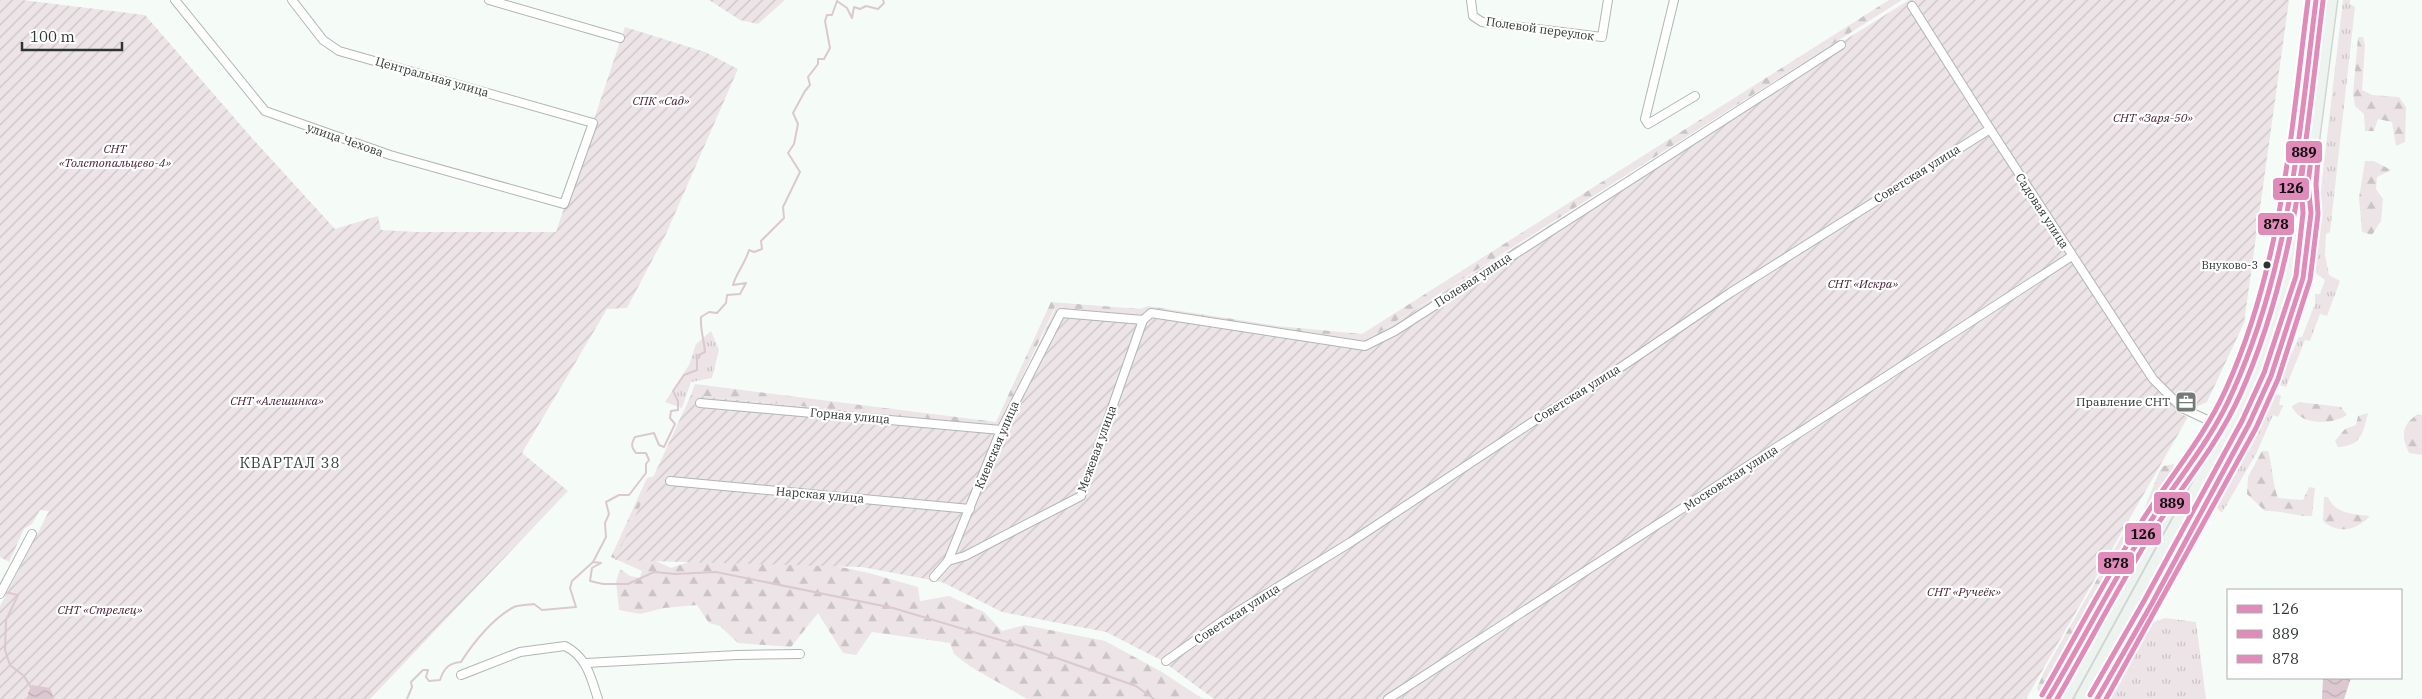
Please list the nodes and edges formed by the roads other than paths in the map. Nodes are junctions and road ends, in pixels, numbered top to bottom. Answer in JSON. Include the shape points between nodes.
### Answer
{"nodes":[{"id":1,"x":175,"y":0,"type":"edge"},
{"id":2,"x":292,"y":0,"type":"edge"},
{"id":3,"x":489,"y":0,"type":"edge"},
{"id":4,"x":1470,"y":0,"type":"edge"},
{"id":5,"x":1608,"y":0,"type":"edge"},
{"id":6,"x":1674,"y":0,"type":"edge"},
{"id":7,"x":2316,"y":0,"type":"edge"},
{"id":8,"x":2331,"y":0,"type":"edge"},
{"id":9,"x":1912,"y":6,"type":"dead end"},
{"id":10,"x":620,"y":38,"type":"dead end"},
{"id":11,"x":1841,"y":45,"type":"dead end"},
{"id":12,"x":1695,"y":96,"type":"dead end"},
{"id":13,"x":593,"y":123,"type":"joint"},
{"id":14,"x":1990,"y":129,"type":"junction"},
{"id":15,"x":2308,"y":184,"type":"junction"},
{"id":16,"x":2072,"y":256,"type":"junction"},
{"id":17,"x":1061,"y":313,"type":"joint"},
{"id":18,"x":1143,"y":320,"type":"junction"},
{"id":19,"x":700,"y":403,"type":"dead end"},
{"id":20,"x":2216,"y":424,"type":"junction"},
{"id":21,"x":1001,"y":430,"type":"junction"},
{"id":22,"x":2200,"y":452,"type":"junction"},
{"id":23,"x":670,"y":481,"type":"dead end"},
{"id":24,"x":970,"y":509,"type":"junction"},
{"id":25,"x":32,"y":534,"type":"dead end"},
{"id":26,"x":948,"y":561,"type":"junction"},
{"id":27,"x":934,"y":577,"type":"dead end"},
{"id":28,"x":0,"y":594,"type":"edge"},
{"id":29,"x":2128,"y":600,"type":"junction"},
{"id":30,"x":800,"y":654,"type":"dead end"},
{"id":31,"x":1166,"y":661,"type":"dead end"},
{"id":32,"x":586,"y":663,"type":"junction"},
{"id":33,"x":461,"y":675,"type":"dead end"},
{"id":34,"x":598,"y":699,"type":"edge"},
{"id":35,"x":1388,"y":699,"type":"edge"},
{"id":36,"x":2048,"y":699,"type":"edge"},
{"id":37,"x":2065,"y":699,"type":"edge"},
{"id":38,"x":2081,"y":699,"type":"edge"},
{"id":39,"x":2097,"y":699,"type":"edge"}],
"edges":[{"from":1,"to":13,"type":"street","name":"улица Чехова","via":[[264,111],[390,155],[564,204]]},
{"from":2,"to":13,"type":"street","name":"Центральная улица","via":[[323,40],[339,50]]},
{"from":3,"to":10,"type":"street"},
{"from":4,"to":5,"type":"street","name":"Полевой переулок","via":[[1473,16],[1482,22],[1602,37]]},
{"from":6,"to":12,"type":"street","via":[[1645,119],[1648,124]]},
{"from":7,"to":20,"type":"main road","via":[[2292,183],[2276,267],[2258,329]]},
{"from":8,"to":15,"type":"main road"},
{"from":9,"to":14,"type":"street","name":"Садовая улица"},
{"from":11,"to":18,"type":"street","name":"Полевая улица","via":[[1395,331],[1365,346],[1151,313]]},
{"from":14,"to":16,"type":"street","name":"Садовая улица"},
{"from":14,"to":31,"type":"street","name":"Советская улица","via":[[1730,293],[1605,378],[1221,622]]},
{"from":15,"to":29,"type":"main road","via":[[2287,290],[2264,355],[2234,420]]},
{"from":15,"to":39,"type":"main road","via":[[2311,213],[2303,278],[2266,386],[2151,605]]},
{"from":16,"to":20,"type":"street","name":"Садовая улица","via":[[2153,379],[2182,408]]},
{"from":16,"to":35,"type":"street","name":"Московская улица"},
{"from":17,"to":18,"type":"street","name":"Полевая улица"},
{"from":17,"to":21,"type":"street","name":"Киевская улица"},
{"from":18,"to":26,"type":"street","name":"Межевая улица","via":[[1081,496],[965,556]]},
{"from":19,"to":21,"type":"street","name":"Горная улица"},
{"from":20,"to":22,"type":"main road"},
{"from":21,"to":24,"type":"street","name":"Киевская улица"},
{"from":22,"to":29,"type":"main road"},
{"from":22,"to":36,"type":"main road","via":[[2179,478],[2136,546]]},
{"from":23,"to":24,"type":"street","name":"Нарская улица"},
{"from":24,"to":26,"type":"street","name":"Киевская улица"},
{"from":25,"to":28,"type":"street"},
{"from":26,"to":27,"type":"street","name":"Киевская улица"},
{"from":29,"to":37,"type":"main road"},
{"from":29,"to":38,"type":"main road"},
{"from":30,"to":32,"type":"street","via":[[737,654]]},
{"from":32,"to":33,"type":"street","via":[[565,646],[520,652]]},
{"from":32,"to":34,"type":"street"}]}
